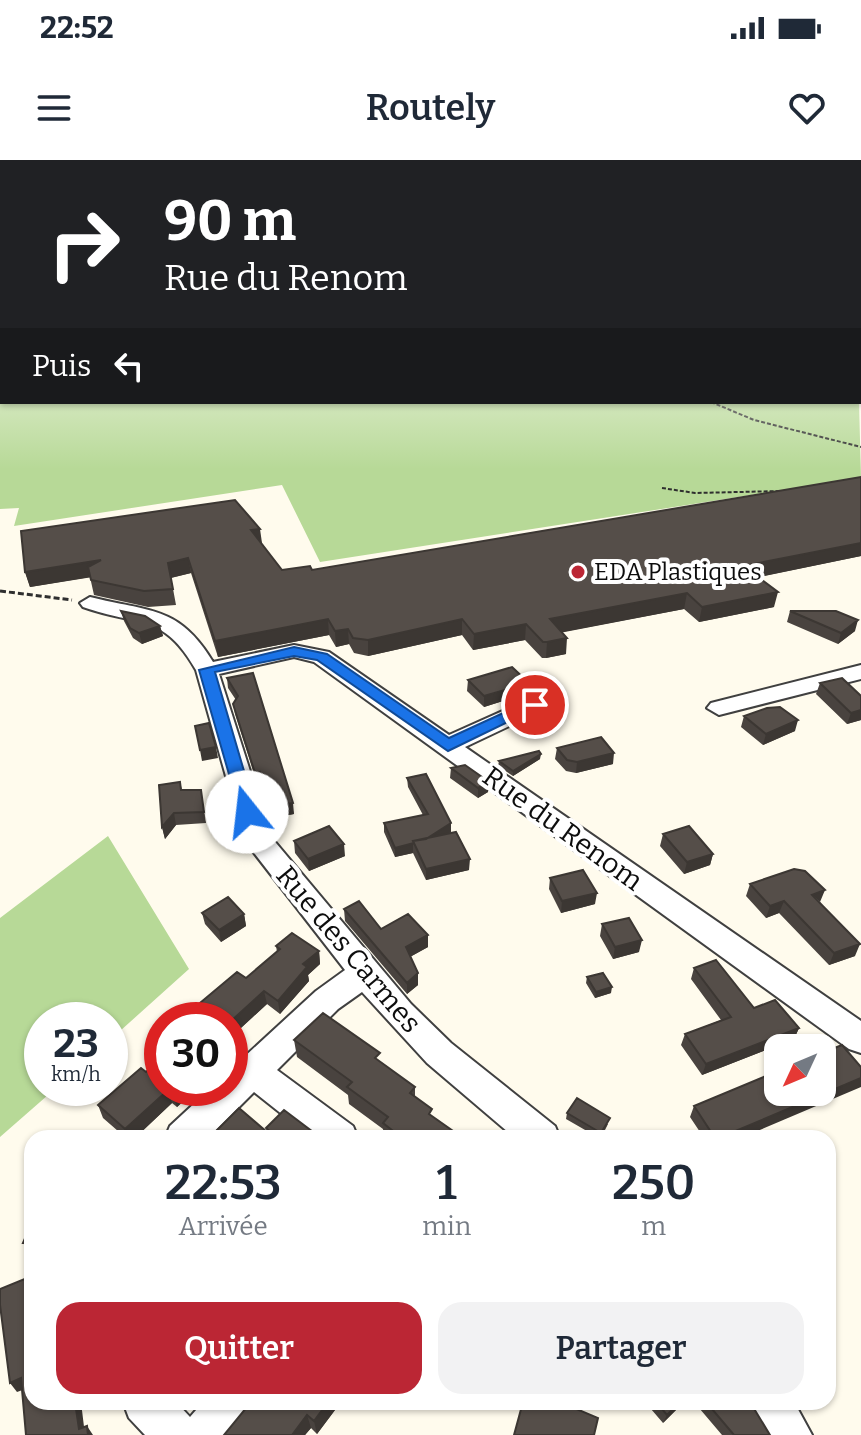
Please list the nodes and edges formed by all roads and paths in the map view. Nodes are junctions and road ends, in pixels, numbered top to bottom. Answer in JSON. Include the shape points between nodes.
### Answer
{"nodes":[{"id":1,"x":716,"y":404,"type":"edge"},
{"id":2,"x":861,"y":447,"type":"edge"},
{"id":3,"x":662,"y":488,"type":"dead end"},
{"id":4,"x":783,"y":491,"type":"edge"},
{"id":5,"x":0,"y":591,"type":"edge"},
{"id":6,"x":90,"y":603,"type":"joint"},
{"id":7,"x":207,"y":670,"type":"junction"},
{"id":8,"x":861,"y":672,"type":"edge"},
{"id":9,"x":535,"y":705,"type":"dead end"},
{"id":10,"x":719,"y":708,"type":"dead end"},
{"id":11,"x":448,"y":745,"type":"junction"},
{"id":12,"x":365,"y":973,"type":"junction"},
{"id":13,"x":861,"y":1039,"type":"edge"},
{"id":14,"x":254,"y":1072,"type":"junction"},
{"id":15,"x":192,"y":1130,"type":"edge"},
{"id":16,"x":330,"y":1130,"type":"edge"},
{"id":17,"x":532,"y":1130,"type":"edge"},
{"id":18,"x":153,"y":1410,"type":"edge"},
{"id":19,"x":225,"y":1410,"type":"edge"},
{"id":20,"x":772,"y":1410,"type":"edge"},
{"id":21,"x":176,"y":1435,"type":"edge"},
{"id":22,"x":205,"y":1435,"type":"edge"},
{"id":23,"x":789,"y":1435,"type":"edge"}],
"edges":[{"from":1,"to":2,"type":"path","via":[[754,420]]},
{"from":3,"to":4,"type":"path","via":[[695,493]]},
{"from":5,"to":6,"type":"path"},
{"from":6,"to":7,"type":"street","name":"Rue des Carmes","via":[[163,619],[190,641]]},
{"from":7,"to":11,"type":"street","name":"Rue du Renom","via":[[294,651],[321,657]]},
{"from":7,"to":12,"type":"street","name":"Rue des Carmes","via":[[258,840]]},
{"from":8,"to":10,"type":"street"},
{"from":9,"to":11,"type":"street"},
{"from":11,"to":13,"type":"street","name":"Rue du Renom"},
{"from":12,"to":14,"type":"street","via":[[327,1000]]},
{"from":12,"to":17,"type":"street","name":"Rue des Carmes","via":[[439,1053]]},
{"from":14,"to":15,"type":"street"},
{"from":14,"to":16,"type":"street"},
{"from":18,"to":21,"type":"street"},
{"from":19,"to":22,"type":"street"},
{"from":20,"to":23,"type":"street"}]}
